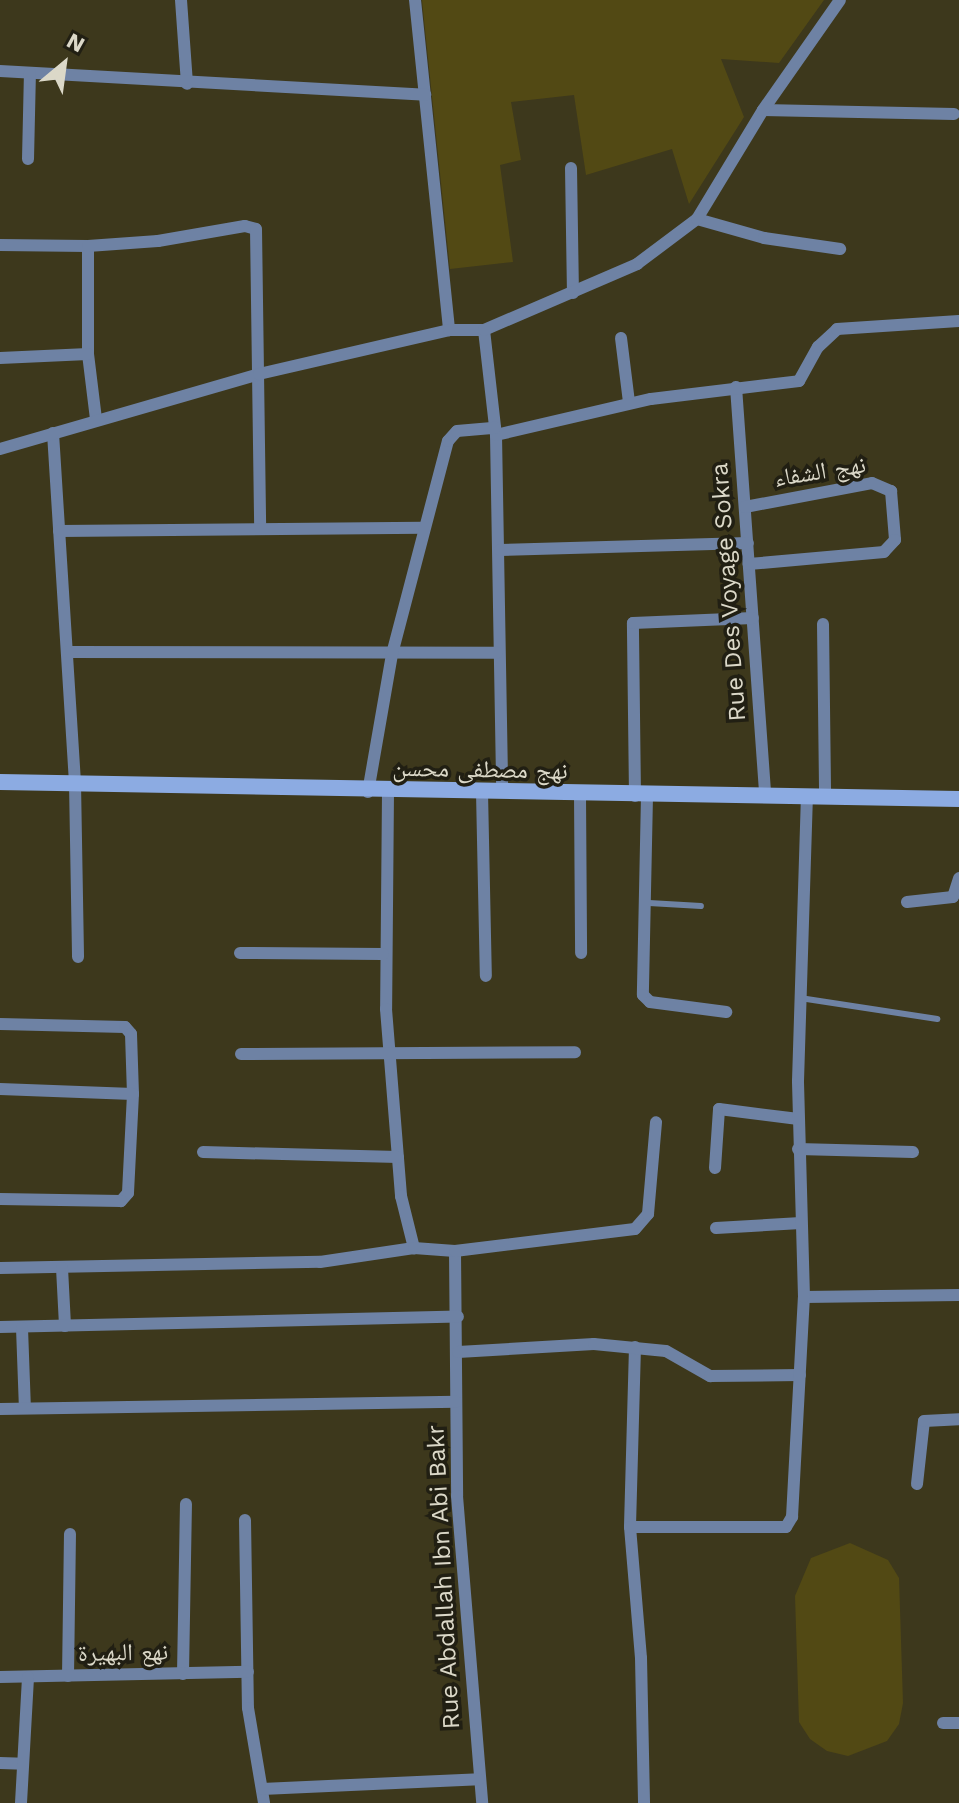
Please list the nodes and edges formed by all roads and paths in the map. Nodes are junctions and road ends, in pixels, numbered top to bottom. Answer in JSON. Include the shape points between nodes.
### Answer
{"nodes":[{"id":1,"x":181,"y":0,"type":"edge"},
{"id":2,"x":415,"y":0,"type":"edge"},
{"id":3,"x":840,"y":0,"type":"edge"},
{"id":4,"x":0,"y":71,"type":"edge"},
{"id":5,"x":30,"y":73,"type":"junction"},
{"id":6,"x":187,"y":84,"type":"junction"},
{"id":7,"x":425,"y":95,"type":"junction"},
{"id":8,"x":763,"y":110,"type":"junction"},
{"id":9,"x":954,"y":114,"type":"dead end"},
{"id":10,"x":28,"y":159,"type":"dead end"},
{"id":11,"x":571,"y":168,"type":"dead end"},
{"id":12,"x":697,"y":219,"type":"junction"},
{"id":13,"x":0,"y":245,"type":"edge"},
{"id":14,"x":88,"y":246,"type":"junction"},
{"id":15,"x":840,"y":249,"type":"dead end"},
{"id":16,"x":573,"y":293,"type":"junction"},
{"id":17,"x":959,"y":321,"type":"edge"},
{"id":18,"x":449,"y":330,"type":"junction"},
{"id":19,"x":484,"y":330,"type":"junction"},
{"id":20,"x":621,"y":338,"type":"dead end"},
{"id":21,"x":88,"y":354,"type":"junction"},
{"id":22,"x":0,"y":358,"type":"edge"},
{"id":23,"x":259,"y":374,"type":"junction"},
{"id":24,"x":736,"y":387,"type":"junction"},
{"id":25,"x":629,"y":402,"type":"junction"},
{"id":26,"x":96,"y":419,"type":"junction"},
{"id":27,"x":496,"y":432,"type":"junction"},
{"id":28,"x":53,"y":433,"type":"junction"},
{"id":29,"x":0,"y":449,"type":"edge"},
{"id":30,"x":745,"y":507,"type":"junction"},
{"id":31,"x":260,"y":527,"type":"junction"},
{"id":32,"x":423,"y":528,"type":"junction"},
{"id":33,"x":59,"y":531,"type":"junction"},
{"id":34,"x":748,"y":543,"type":"junction"},
{"id":35,"x":500,"y":550,"type":"junction"},
{"id":36,"x":749,"y":564,"type":"junction"},
{"id":37,"x":753,"y":618,"type":"junction"},
{"id":38,"x":823,"y":624,"type":"dead end"},
{"id":39,"x":67,"y":652,"type":"junction"},
{"id":40,"x":497,"y":653,"type":"junction"},
{"id":41,"x":392,"y":654,"type":"junction"},
{"id":42,"x":0,"y":782,"type":"edge"},
{"id":43,"x":75,"y":783,"type":"junction"},
{"id":44,"x":502,"y":789,"type":"junction"},
{"id":45,"x":368,"y":792,"type":"junction"},
{"id":46,"x":388,"y":792,"type":"junction"},
{"id":47,"x":482,"y":792,"type":"junction"},
{"id":48,"x":580,"y":795,"type":"junction"},
{"id":49,"x":765,"y":795,"type":"junction"},
{"id":50,"x":641,"y":796,"type":"junction"},
{"id":51,"x":807,"y":797,"type":"junction"},
{"id":52,"x":825,"y":797,"type":"junction"},
{"id":53,"x":959,"y":799,"type":"edge"},
{"id":54,"x":959,"y":878,"type":"edge"},
{"id":55,"x":907,"y":902,"type":"dead end"},
{"id":56,"x":649,"y":903,"type":"junction"},
{"id":57,"x":701,"y":906,"type":"dead end"},
{"id":58,"x":240,"y":953,"type":"dead end"},
{"id":59,"x":581,"y":953,"type":"dead end"},
{"id":60,"x":383,"y":954,"type":"junction"},
{"id":61,"x":78,"y":957,"type":"dead end"},
{"id":62,"x":486,"y":976,"type":"dead end"},
{"id":63,"x":800,"y":998,"type":"junction"},
{"id":64,"x":726,"y":1012,"type":"dead end"},
{"id":65,"x":937,"y":1019,"type":"dead end"},
{"id":66,"x":0,"y":1024,"type":"edge"},
{"id":67,"x":575,"y":1052,"type":"dead end"},
{"id":68,"x":392,"y":1053,"type":"junction"},
{"id":69,"x":241,"y":1054,"type":"dead end"},
{"id":70,"x":0,"y":1089,"type":"edge"},
{"id":71,"x":133,"y":1094,"type":"junction"},
{"id":72,"x":798,"y":1119,"type":"junction"},
{"id":73,"x":656,"y":1122,"type":"dead end"},
{"id":74,"x":798,"y":1149,"type":"junction"},
{"id":75,"x":203,"y":1152,"type":"dead end"},
{"id":76,"x":913,"y":1152,"type":"dead end"},
{"id":77,"x":398,"y":1157,"type":"junction"},
{"id":78,"x":715,"y":1168,"type":"dead end"},
{"id":79,"x":0,"y":1199,"type":"edge"},
{"id":80,"x":801,"y":1223,"type":"junction"},
{"id":81,"x":716,"y":1228,"type":"dead end"},
{"id":82,"x":414,"y":1248,"type":"junction"},
{"id":83,"x":455,"y":1251,"type":"junction"},
{"id":84,"x":0,"y":1268,"type":"edge"},
{"id":85,"x":62,"y":1268,"type":"junction"},
{"id":86,"x":959,"y":1295,"type":"edge"},
{"id":87,"x":804,"y":1297,"type":"junction"},
{"id":88,"x":458,"y":1317,"type":"junction"},
{"id":89,"x":65,"y":1326,"type":"junction"},
{"id":90,"x":0,"y":1327,"type":"edge"},
{"id":91,"x":22,"y":1328,"type":"junction"},
{"id":92,"x":635,"y":1347,"type":"junction"},
{"id":93,"x":458,"y":1352,"type":"junction"},
{"id":94,"x":800,"y":1375,"type":"junction"},
{"id":95,"x":456,"y":1402,"type":"junction"},
{"id":96,"x":25,"y":1408,"type":"junction"},
{"id":97,"x":0,"y":1409,"type":"edge"},
{"id":98,"x":959,"y":1419,"type":"edge"},
{"id":99,"x":917,"y":1484,"type":"dead end"},
{"id":100,"x":186,"y":1504,"type":"dead end"},
{"id":101,"x":245,"y":1520,"type":"dead end"},
{"id":102,"x":630,"y":1527,"type":"junction"},
{"id":103,"x":70,"y":1534,"type":"dead end"},
{"id":104,"x":248,"y":1672,"type":"junction"},
{"id":105,"x":183,"y":1674,"type":"junction"},
{"id":106,"x":68,"y":1676,"type":"junction"},
{"id":107,"x":0,"y":1677,"type":"edge"},
{"id":108,"x":28,"y":1677,"type":"junction"},
{"id":109,"x":943,"y":1723,"type":"dead end"},
{"id":110,"x":959,"y":1723,"type":"edge"},
{"id":111,"x":0,"y":1763,"type":"edge"},
{"id":112,"x":23,"y":1764,"type":"junction"},
{"id":113,"x":479,"y":1779,"type":"junction"},
{"id":114,"x":262,"y":1789,"type":"junction"},
{"id":115,"x":21,"y":1803,"type":"edge"},
{"id":116,"x":264,"y":1803,"type":"edge"},
{"id":117,"x":482,"y":1803,"type":"edge"},
{"id":118,"x":644,"y":1803,"type":"edge"}],
"edges":[{"from":1,"to":6,"type":"street"},
{"from":2,"to":7,"type":"street"},
{"from":3,"to":8,"type":"street"},
{"from":4,"to":5,"type":"street"},
{"from":5,"to":6,"type":"street"},
{"from":5,"to":10,"type":"street"},
{"from":6,"to":7,"type":"street"},
{"from":7,"to":18,"type":"street"},
{"from":8,"to":9,"type":"street"},
{"from":8,"to":12,"type":"street"},
{"from":11,"to":16,"type":"street"},
{"from":12,"to":15,"type":"street","via":[[764,238]]},
{"from":12,"to":16,"type":"street","via":[[637,264]]},
{"from":13,"to":14,"type":"street"},
{"from":14,"to":21,"type":"street"},
{"from":14,"to":23,"type":"street","via":[[245,226],[256,229]]},
{"from":16,"to":19,"type":"street"},
{"from":17,"to":24,"type":"street","via":[[837,329],[818,347],[799,381]]},
{"from":18,"to":19,"type":"street"},
{"from":18,"to":23,"type":"street"},
{"from":19,"to":27,"type":"street"},
{"from":20,"to":25,"type":"street"},
{"from":21,"to":22,"type":"street"},
{"from":21,"to":26,"type":"street"},
{"from":23,"to":26,"type":"street"},
{"from":23,"to":31,"type":"street"},
{"from":24,"to":25,"type":"street"},
{"from":24,"to":30,"type":"street","name":"Rue Des Voyage Sokra"},
{"from":25,"to":27,"type":"street"},
{"from":26,"to":28,"type":"street"},
{"from":27,"to":32,"type":"street","via":[[451,435]]},
{"from":27,"to":35,"type":"street"},
{"from":28,"to":29,"type":"street"},
{"from":28,"to":33,"type":"street"},
{"from":30,"to":34,"type":"street","name":"Rue Des Voyage Sokra"},
{"from":30,"to":36,"type":"street","name":"نهج الشفاء","via":[[872,483],[891,491],[895,540],[884,552]]},
{"from":31,"to":32,"type":"street"},
{"from":31,"to":33,"type":"street"},
{"from":32,"to":41,"type":"street"},
{"from":33,"to":39,"type":"street"},
{"from":34,"to":35,"type":"street"},
{"from":34,"to":36,"type":"street","name":"Rue Des Voyage Sokra"},
{"from":35,"to":40,"type":"street"},
{"from":36,"to":37,"type":"street","name":"Rue Des Voyage Sokra"},
{"from":37,"to":49,"type":"street","name":"Rue Des Voyage Sokra"},
{"from":37,"to":50,"type":"street","via":[[633,623]]},
{"from":38,"to":52,"type":"street"},
{"from":39,"to":41,"type":"street"},
{"from":39,"to":43,"type":"street"},
{"from":40,"to":41,"type":"street"},
{"from":40,"to":44,"type":"street"},
{"from":41,"to":45,"type":"street"},
{"from":42,"to":43,"type":"main road","name":"نهج مصطفى محسن"},
{"from":43,"to":45,"type":"main road","name":"نهج مصطفى محسن"},
{"from":43,"to":61,"type":"street"},
{"from":44,"to":47,"type":"main road","name":"نهج مصطفى محسن"},
{"from":44,"to":48,"type":"main road","name":"نهج مصطفى محسن"},
{"from":45,"to":46,"type":"main road","name":"نهج مصطفى محسن"},
{"from":46,"to":47,"type":"main road","name":"نهج مصطفى محسن"},
{"from":46,"to":60,"type":"street"},
{"from":47,"to":62,"type":"street"},
{"from":48,"to":50,"type":"main road","name":"نهج مصطفى محسن"},
{"from":48,"to":59,"type":"street"},
{"from":49,"to":50,"type":"main road","name":"نهج مصطفى محسن"},
{"from":49,"to":51,"type":"main road","name":"نهج مصطفى محسن"},
{"from":50,"to":56,"type":"street"},
{"from":51,"to":52,"type":"main road","name":"نهج مصطفى محسن"},
{"from":51,"to":63,"type":"street"},
{"from":52,"to":53,"type":"main road","name":"نهج مصطفى محسن"},
{"from":54,"to":55,"type":"street","via":[[953,897]]},
{"from":56,"to":57,"type":"lane"},
{"from":56,"to":64,"type":"street","via":[[645,999]]},
{"from":58,"to":60,"type":"street"},
{"from":60,"to":68,"type":"street"},
{"from":63,"to":65,"type":"lane"},
{"from":63,"to":72,"type":"street"},
{"from":66,"to":71,"type":"street","via":[[125,1027],[131,1034]]},
{"from":67,"to":68,"type":"street"},
{"from":68,"to":69,"type":"street"},
{"from":68,"to":77,"type":"street"},
{"from":70,"to":71,"type":"street"},
{"from":71,"to":79,"type":"street","via":[[128,1193],[121,1201]]},
{"from":72,"to":74,"type":"street"},
{"from":72,"to":78,"type":"street","via":[[719,1109]]},
{"from":73,"to":83,"type":"street","via":[[653,1183],[641,1227]]},
{"from":74,"to":76,"type":"street"},
{"from":74,"to":80,"type":"street"},
{"from":75,"to":77,"type":"street"},
{"from":77,"to":82,"type":"street"},
{"from":80,"to":81,"type":"street"},
{"from":80,"to":87,"type":"street"},
{"from":82,"to":83,"type":"street"},
{"from":82,"to":85,"type":"street","via":[[320,1262]]},
{"from":83,"to":88,"type":"street","name":"Rue Abdallah Ibn Abi Bakr"},
{"from":84,"to":85,"type":"street"},
{"from":85,"to":89,"type":"street"},
{"from":86,"to":87,"type":"street"},
{"from":87,"to":94,"type":"street"},
{"from":88,"to":89,"type":"street"},
{"from":88,"to":93,"type":"street","name":"Rue Abdallah Ibn Abi Bakr"},
{"from":89,"to":91,"type":"street"},
{"from":90,"to":91,"type":"street"},
{"from":91,"to":96,"type":"street"},
{"from":92,"to":93,"type":"street","via":[[551,1345]]},
{"from":92,"to":94,"type":"street","via":[[666,1351],[710,1376]]},
{"from":92,"to":102,"type":"street"},
{"from":93,"to":95,"type":"street","name":"Rue Abdallah Ibn Abi Bakr"},
{"from":94,"to":102,"type":"street","via":[[792,1517],[786,1527]]},
{"from":95,"to":96,"type":"street"},
{"from":95,"to":113,"type":"street","name":"Rue Abdallah Ibn Abi Bakr","via":[[457,1496]]},
{"from":96,"to":97,"type":"street"},
{"from":98,"to":99,"type":"street","via":[[924,1421]]},
{"from":100,"to":105,"type":"street"},
{"from":101,"to":104,"type":"street"},
{"from":102,"to":118,"type":"street","via":[[641,1658]]},
{"from":103,"to":106,"type":"street"},
{"from":104,"to":105,"type":"street","name":"نهع البهيرة"},
{"from":104,"to":114,"type":"street"},
{"from":105,"to":106,"type":"street","name":"نهع البهيرة"},
{"from":106,"to":108,"type":"street","name":"نهع البهيرة"},
{"from":107,"to":108,"type":"street","name":"نهع البهيرة"},
{"from":108,"to":112,"type":"street"},
{"from":109,"to":110,"type":"street"},
{"from":111,"to":112,"type":"street"},
{"from":112,"to":115,"type":"street"},
{"from":113,"to":114,"type":"street"},
{"from":113,"to":117,"type":"street","name":"Rue Abdallah Ibn Abi Bakr"},
{"from":114,"to":116,"type":"street"}]}
